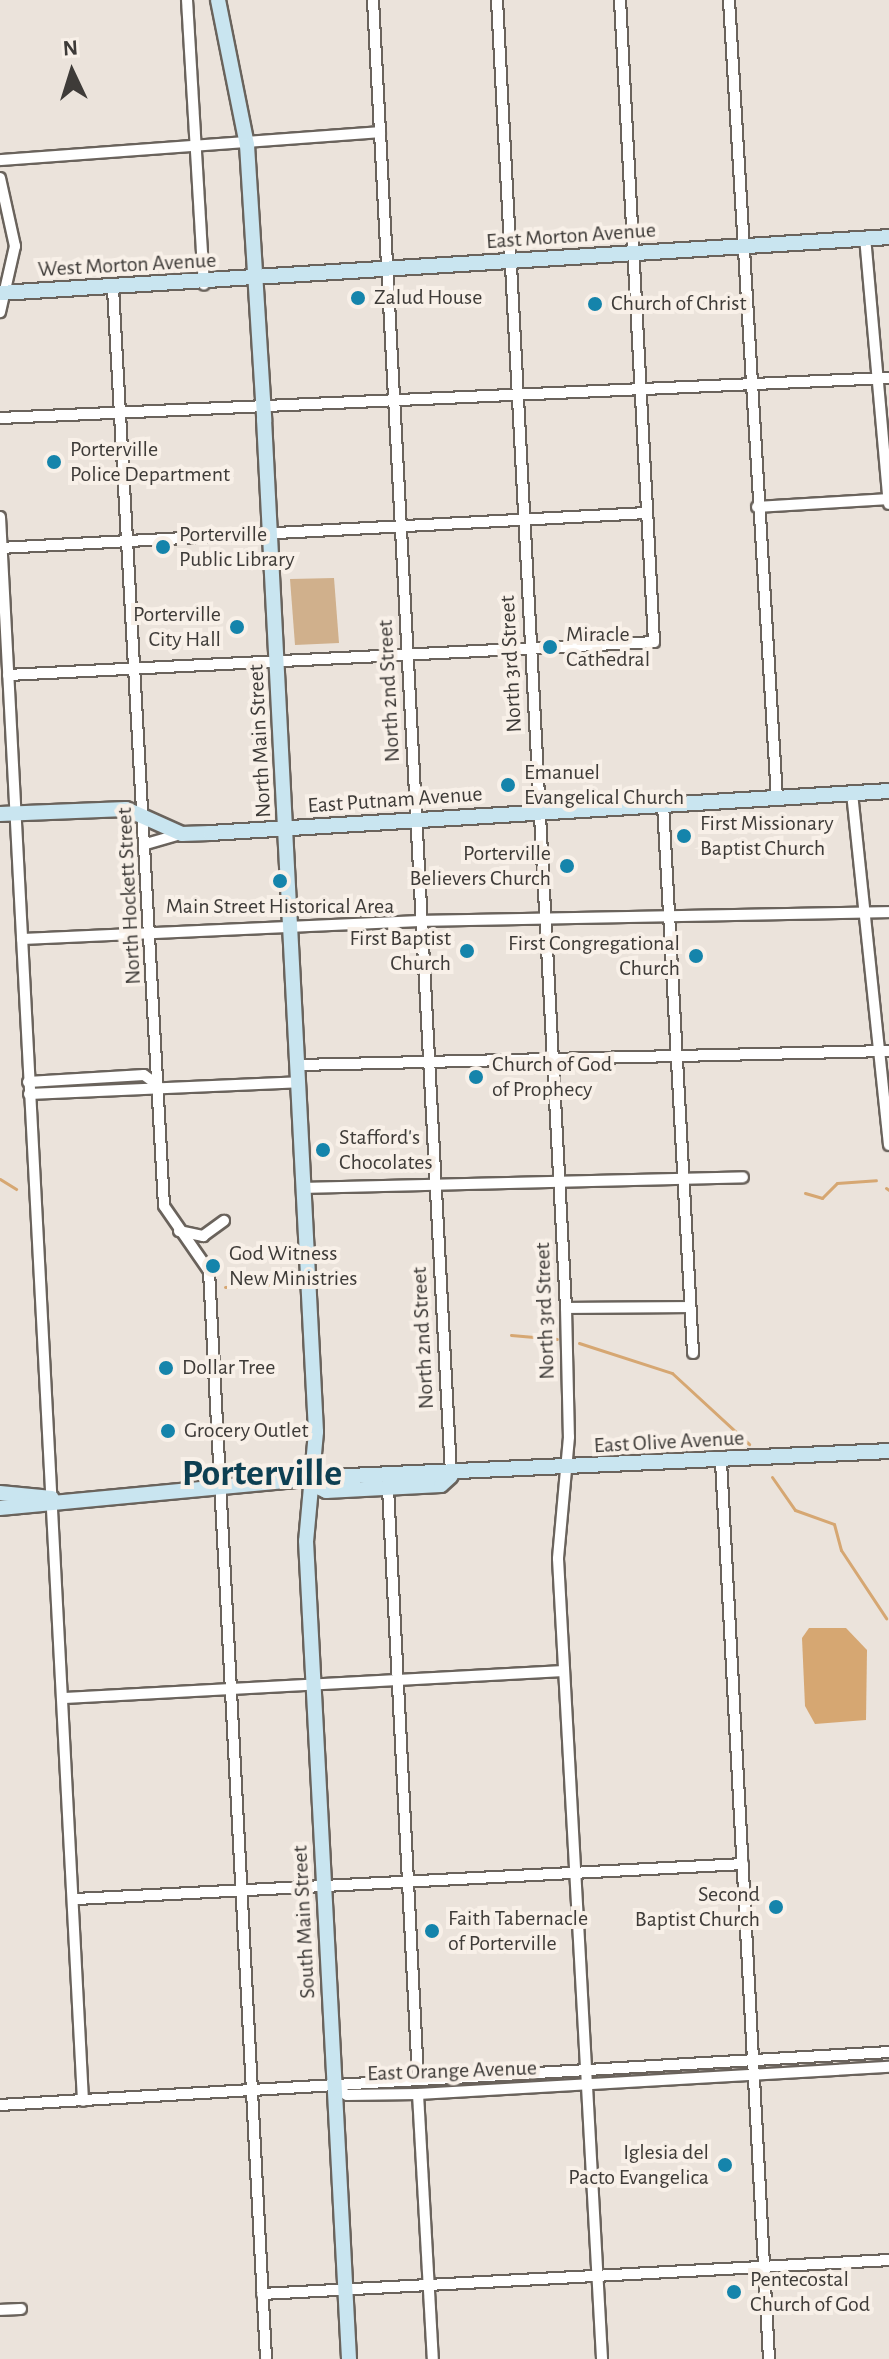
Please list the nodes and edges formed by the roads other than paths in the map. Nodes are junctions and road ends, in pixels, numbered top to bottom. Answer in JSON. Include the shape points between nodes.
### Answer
{"nodes":[{"id":1,"x":187,"y":0,"type":"edge"},
{"id":2,"x":218,"y":0,"type":"edge"},
{"id":3,"x":373,"y":0,"type":"edge"},
{"id":4,"x":497,"y":0,"type":"edge"},
{"id":5,"x":620,"y":0,"type":"edge"},
{"id":6,"x":729,"y":0,"type":"edge"},
{"id":7,"x":380,"y":132,"type":"junction"},
{"id":8,"x":247,"y":145,"type":"junction"},
{"id":9,"x":194,"y":148,"type":"junction"},
{"id":10,"x":0,"y":160,"type":"edge"},
{"id":11,"x":0,"y":178,"type":"edge"},
{"id":12,"x":865,"y":237,"type":"junction"},
{"id":13,"x":889,"y":237,"type":"edge"},
{"id":14,"x":741,"y":244,"type":"junction"},
{"id":15,"x":636,"y":255,"type":"junction"},
{"id":16,"x":513,"y":262,"type":"junction"},
{"id":17,"x":387,"y":271,"type":"junction"},
{"id":18,"x":256,"y":280,"type":"junction"},
{"id":19,"x":204,"y":284,"type":"junction"},
{"id":20,"x":113,"y":288,"type":"junction"},
{"id":21,"x":2,"y":293,"type":"edge"},
{"id":22,"x":0,"y":312,"type":"edge"},
{"id":23,"x":883,"y":378,"type":"edge"},
{"id":24,"x":749,"y":382,"type":"junction"},
{"id":25,"x":643,"y":388,"type":"junction"},
{"id":26,"x":518,"y":396,"type":"junction"},
{"id":27,"x":392,"y":404,"type":"junction"},
{"id":28,"x":264,"y":409,"type":"junction"},
{"id":29,"x":118,"y":413,"type":"junction"},
{"id":30,"x":0,"y":418,"type":"edge"},
{"id":31,"x":889,"y":502,"type":"edge"},
{"id":32,"x":757,"y":507,"type":"junction"},
{"id":33,"x":647,"y":513,"type":"junction"},
{"id":34,"x":0,"y":517,"type":"edge"},
{"id":35,"x":523,"y":520,"type":"junction"},
{"id":36,"x":399,"y":528,"type":"junction"},
{"id":37,"x":270,"y":535,"type":"junction"},
{"id":38,"x":127,"y":541,"type":"junction"},
{"id":39,"x":1,"y":548,"type":"edge"},
{"id":40,"x":530,"y":648,"type":"junction"},
{"id":41,"x":407,"y":651,"type":"junction"},
{"id":42,"x":277,"y":660,"type":"junction"},
{"id":43,"x":135,"y":667,"type":"junction"},
{"id":44,"x":8,"y":675,"type":"junction"},
{"id":45,"x":889,"y":791,"type":"edge"},
{"id":46,"x":852,"y":793,"type":"junction"},
{"id":47,"x":777,"y":798,"type":"junction"},
{"id":48,"x":663,"y":804,"type":"junction"},
{"id":49,"x":539,"y":812,"type":"junction"},
{"id":50,"x":6,"y":813,"type":"edge"},
{"id":51,"x":144,"y":815,"type":"junction"},
{"id":52,"x":417,"y":822,"type":"junction"},
{"id":53,"x":286,"y":829,"type":"junction"},
{"id":54,"x":182,"y":834,"type":"junction"},
{"id":55,"x":146,"y":844,"type":"junction"},
{"id":56,"x":889,"y":912,"type":"edge"},
{"id":57,"x":865,"y":914,"type":"junction"},
{"id":58,"x":670,"y":915,"type":"junction"},
{"id":59,"x":544,"y":918,"type":"junction"},
{"id":60,"x":421,"y":921,"type":"junction"},
{"id":61,"x":291,"y":925,"type":"junction"},
{"id":62,"x":152,"y":931,"type":"junction"},
{"id":63,"x":22,"y":939,"type":"junction"},
{"id":64,"x":884,"y":1052,"type":"edge"},
{"id":65,"x":676,"y":1055,"type":"junction"},
{"id":66,"x":553,"y":1060,"type":"junction"},
{"id":67,"x":430,"y":1062,"type":"junction"},
{"id":68,"x":298,"y":1065,"type":"junction"},
{"id":69,"x":299,"y":1082,"type":"junction"},
{"id":70,"x":158,"y":1085,"type":"junction"},
{"id":71,"x":29,"y":1088,"type":"junction"},
{"id":72,"x":889,"y":1145,"type":"edge"},
{"id":73,"x":684,"y":1176,"type":"junction"},
{"id":74,"x":743,"y":1177,"type":"dead end"},
{"id":75,"x":559,"y":1182,"type":"junction"},
{"id":76,"x":435,"y":1185,"type":"junction"},
{"id":77,"x":305,"y":1188,"type":"junction"},
{"id":78,"x":224,"y":1221,"type":"dead end"},
{"id":79,"x":178,"y":1231,"type":"junction"},
{"id":80,"x":689,"y":1307,"type":"junction"},
{"id":81,"x":566,"y":1308,"type":"junction"},
{"id":82,"x":693,"y":1353,"type":"dead end"},
{"id":83,"x":889,"y":1451,"type":"edge"},
{"id":84,"x":721,"y":1461,"type":"junction"},
{"id":85,"x":567,"y":1469,"type":"junction"},
{"id":86,"x":451,"y":1476,"type":"junction"},
{"id":87,"x":309,"y":1483,"type":"junction"},
{"id":88,"x":220,"y":1488,"type":"junction"},
{"id":89,"x":388,"y":1488,"type":"junction"},
{"id":90,"x":0,"y":1493,"type":"edge"},
{"id":91,"x":52,"y":1498,"type":"junction"},
{"id":92,"x":0,"y":1508,"type":"edge"},
{"id":93,"x":563,"y":1671,"type":"junction"},
{"id":94,"x":398,"y":1682,"type":"junction"},
{"id":95,"x":314,"y":1686,"type":"junction"},
{"id":96,"x":229,"y":1691,"type":"junction"},
{"id":97,"x":65,"y":1698,"type":"junction"},
{"id":98,"x":743,"y":1864,"type":"junction"},
{"id":99,"x":576,"y":1873,"type":"junction"},
{"id":100,"x":407,"y":1883,"type":"junction"},
{"id":101,"x":324,"y":1886,"type":"junction"},
{"id":102,"x":241,"y":1892,"type":"junction"},
{"id":103,"x":76,"y":1899,"type":"junction"},
{"id":104,"x":889,"y":2052,"type":"edge"},
{"id":105,"x":753,"y":2060,"type":"junction"},
{"id":106,"x":889,"y":2067,"type":"edge"},
{"id":107,"x":587,"y":2069,"type":"junction"},
{"id":108,"x":754,"y":2075,"type":"junction"},
{"id":109,"x":418,"y":2078,"type":"junction"},
{"id":110,"x":588,"y":2085,"type":"junction"},
{"id":111,"x":335,"y":2087,"type":"junction"},
{"id":112,"x":251,"y":2092,"type":"junction"},
{"id":113,"x":418,"y":2094,"type":"junction"},
{"id":114,"x":83,"y":2101,"type":"junction"},
{"id":115,"x":0,"y":2105,"type":"edge"},
{"id":116,"x":889,"y":2260,"type":"edge"},
{"id":117,"x":764,"y":2266,"type":"junction"},
{"id":118,"x":598,"y":2275,"type":"junction"},
{"id":119,"x":429,"y":2284,"type":"junction"},
{"id":120,"x":346,"y":2288,"type":"junction"},
{"id":121,"x":262,"y":2294,"type":"junction"},
{"id":122,"x":21,"y":2309,"type":"dead end"},
{"id":123,"x":0,"y":2310,"type":"edge"},
{"id":124,"x":266,"y":2359,"type":"edge"},
{"id":125,"x":349,"y":2359,"type":"edge"},
{"id":126,"x":433,"y":2359,"type":"edge"},
{"id":127,"x":602,"y":2359,"type":"edge"},
{"id":128,"x":769,"y":2359,"type":"edge"}],
"edges":[{"from":1,"to":9,"type":"street"},
{"from":2,"to":8,"type":"main road","name":"North Main Street"},
{"from":3,"to":7,"type":"street","name":"North 2nd Street"},
{"from":4,"to":16,"type":"street","name":"North 3rd Street"},
{"from":5,"to":15,"type":"street"},
{"from":6,"to":14,"type":"street"},
{"from":7,"to":8,"type":"street"},
{"from":7,"to":17,"type":"street","name":"North 2nd Street"},
{"from":8,"to":9,"type":"street"},
{"from":8,"to":18,"type":"main road","name":"North Main Street"},
{"from":9,"to":10,"type":"street"},
{"from":9,"to":19,"type":"street"},
{"from":11,"to":21,"type":"street","via":[[15,246]]},
{"from":12,"to":13,"type":"main road","name":"East Morton Avenue"},
{"from":12,"to":14,"type":"main road","name":"East Morton Avenue"},
{"from":12,"to":23,"type":"street"},
{"from":14,"to":15,"type":"main road","name":"East Morton Avenue"},
{"from":14,"to":24,"type":"street"},
{"from":15,"to":16,"type":"main road","name":"East Morton Avenue"},
{"from":15,"to":25,"type":"street"},
{"from":16,"to":17,"type":"main road","name":"East Morton Avenue"},
{"from":16,"to":26,"type":"street","name":"North 3rd Street"},
{"from":17,"to":18,"type":"main road","name":"East Morton Avenue"},
{"from":17,"to":27,"type":"street","name":"North 2nd Street"},
{"from":18,"to":19,"type":"main road","name":"West Morton Avenue"},
{"from":18,"to":28,"type":"main road","name":"North Main Street"},
{"from":19,"to":20,"type":"main road","name":"West Morton Avenue"},
{"from":20,"to":21,"type":"main road","name":"West Morton Avenue"},
{"from":20,"to":29,"type":"street","name":"North Hockett Street"},
{"from":21,"to":22,"type":"street"},
{"from":23,"to":24,"type":"street"},
{"from":23,"to":31,"type":"street"},
{"from":24,"to":25,"type":"street"},
{"from":24,"to":32,"type":"street"},
{"from":25,"to":26,"type":"street"},
{"from":25,"to":33,"type":"street"},
{"from":26,"to":27,"type":"street"},
{"from":26,"to":35,"type":"street","name":"North 3rd Street"},
{"from":27,"to":28,"type":"street"},
{"from":27,"to":36,"type":"street","name":"North 2nd Street"},
{"from":28,"to":29,"type":"street"},
{"from":28,"to":37,"type":"main road","name":"North Main Street"},
{"from":29,"to":30,"type":"street"},
{"from":29,"to":38,"type":"street","name":"North Hockett Street"},
{"from":31,"to":32,"type":"street"},
{"from":32,"to":47,"type":"street"},
{"from":33,"to":35,"type":"street"},
{"from":33,"to":40,"type":"street","via":[[654,642]]},
{"from":34,"to":39,"type":"street"},
{"from":35,"to":36,"type":"street"},
{"from":35,"to":40,"type":"street","name":"North 3rd Street"},
{"from":36,"to":37,"type":"street"},
{"from":36,"to":41,"type":"street","name":"North 2nd Street"},
{"from":37,"to":38,"type":"street"},
{"from":37,"to":42,"type":"main road","name":"North Main Street"},
{"from":38,"to":39,"type":"street"},
{"from":38,"to":43,"type":"street","name":"North Hockett Street"},
{"from":39,"to":44,"type":"street"},
{"from":40,"to":41,"type":"street"},
{"from":40,"to":49,"type":"street","name":"North 3rd Street"},
{"from":41,"to":42,"type":"street"},
{"from":41,"to":52,"type":"street","name":"North 2nd Street"},
{"from":42,"to":43,"type":"street"},
{"from":42,"to":53,"type":"main road","name":"North Main Street"},
{"from":43,"to":44,"type":"street"},
{"from":43,"to":51,"type":"street","name":"North Hockett Street"},
{"from":44,"to":50,"type":"street"},
{"from":45,"to":46,"type":"main road","name":"East Putnam Avenue"},
{"from":46,"to":47,"type":"main road","name":"East Putnam Avenue"},
{"from":46,"to":57,"type":"street"},
{"from":47,"to":48,"type":"main road","name":"East Putnam Avenue"},
{"from":48,"to":49,"type":"main road","name":"East Putnam Avenue"},
{"from":48,"to":58,"type":"street"},
{"from":49,"to":52,"type":"main road","name":"East Putnam Avenue"},
{"from":49,"to":59,"type":"street","name":"North 3rd Street"},
{"from":50,"to":51,"type":"main road","via":[[108,808]]},
{"from":50,"to":63,"type":"street"},
{"from":51,"to":54,"type":"main road"},
{"from":51,"to":55,"type":"street","name":"North Hockett Street"},
{"from":52,"to":53,"type":"main road","name":"East Putnam Avenue"},
{"from":52,"to":60,"type":"street","name":"North 2nd Street"},
{"from":53,"to":54,"type":"main road","name":"East Putnam Avenue"},
{"from":53,"to":61,"type":"main road","name":"North Main Street"},
{"from":54,"to":55,"type":"street"},
{"from":55,"to":62,"type":"street","name":"North Hockett Street"},
{"from":56,"to":57,"type":"street"},
{"from":57,"to":58,"type":"street"},
{"from":57,"to":64,"type":"street"},
{"from":58,"to":59,"type":"street"},
{"from":58,"to":65,"type":"street"},
{"from":59,"to":60,"type":"street"},
{"from":59,"to":66,"type":"street","name":"North 3rd Street"},
{"from":60,"to":61,"type":"street"},
{"from":60,"to":67,"type":"street","name":"North 2nd Street"},
{"from":61,"to":62,"type":"street"},
{"from":61,"to":68,"type":"main road","name":"North Main Street"},
{"from":62,"to":63,"type":"street"},
{"from":62,"to":70,"type":"street","name":"North Hockett Street"},
{"from":63,"to":71,"type":"street"},
{"from":64,"to":65,"type":"street"},
{"from":64,"to":72,"type":"street"},
{"from":65,"to":66,"type":"street"},
{"from":65,"to":73,"type":"street"},
{"from":66,"to":67,"type":"street"},
{"from":66,"to":75,"type":"street","name":"North 3rd Street"},
{"from":67,"to":68,"type":"street"},
{"from":67,"to":76,"type":"street","name":"North 2nd Street"},
{"from":68,"to":69,"type":"main road","name":"North Main Street"},
{"from":69,"to":70,"type":"street"},
{"from":69,"to":77,"type":"main road","name":"North Main Street"},
{"from":70,"to":71,"type":"street"},
{"from":70,"to":79,"type":"street","name":"North Hockett Street","via":[[164,1206]]},
{"from":71,"to":91,"type":"street"},
{"from":73,"to":74,"type":"street"},
{"from":73,"to":75,"type":"street"},
{"from":73,"to":80,"type":"street"},
{"from":75,"to":76,"type":"street"},
{"from":75,"to":81,"type":"street","name":"North 3rd Street"},
{"from":76,"to":77,"type":"street"},
{"from":76,"to":86,"type":"street","name":"North 2nd Street"},
{"from":77,"to":87,"type":"main road","name":"North Main Street","via":[[316,1432]]},
{"from":78,"to":79,"type":"street","via":[[203,1236]]},
{"from":79,"to":88,"type":"street","name":"North Hockett Street","via":[[209,1271]]},
{"from":80,"to":81,"type":"street"},
{"from":80,"to":82,"type":"street"},
{"from":81,"to":85,"type":"street","name":"North 3rd Street"},
{"from":83,"to":84,"type":"main road","name":"East Olive Avenue"},
{"from":84,"to":85,"type":"main road","name":"East Olive Avenue"},
{"from":84,"to":98,"type":"street"},
{"from":85,"to":86,"type":"main road","name":"East Olive Avenue"},
{"from":85,"to":93,"type":"street","name":"North 3rd Street","via":[[558,1559]]},
{"from":86,"to":87,"type":"main road","name":"East Olive Avenue","via":[[414,1472]]},
{"from":86,"to":89,"type":"main road","name":"East Olive Avenue","via":[[441,1485]]},
{"from":87,"to":88,"type":"main road"},
{"from":87,"to":89,"type":"main road","name":"East Olive Avenue","via":[[326,1491]]},
{"from":87,"to":95,"type":"main road","name":"South Main Street"},
{"from":88,"to":91,"type":"main road"},
{"from":88,"to":96,"type":"street","name":"North Hockett Street"},
{"from":89,"to":94,"type":"street"},
{"from":90,"to":91,"type":"main road"},
{"from":91,"to":92,"type":"main road"},
{"from":91,"to":97,"type":"street"},
{"from":93,"to":94,"type":"street"},
{"from":93,"to":99,"type":"street","name":"North 3rd Street"},
{"from":94,"to":95,"type":"street"},
{"from":94,"to":100,"type":"street"},
{"from":95,"to":96,"type":"street"},
{"from":95,"to":101,"type":"main road","name":"South Main Street"},
{"from":96,"to":97,"type":"street"},
{"from":96,"to":102,"type":"street","name":"North Hockett Street"},
{"from":97,"to":103,"type":"street"},
{"from":98,"to":99,"type":"street"},
{"from":98,"to":105,"type":"street"},
{"from":99,"to":100,"type":"street"},
{"from":99,"to":107,"type":"street","name":"North 3rd Street"},
{"from":100,"to":101,"type":"street"},
{"from":100,"to":109,"type":"street"},
{"from":101,"to":102,"type":"street"},
{"from":101,"to":111,"type":"main road","name":"South Main Street"},
{"from":102,"to":103,"type":"street"},
{"from":102,"to":112,"type":"street","name":"North Hockett Street"},
{"from":103,"to":114,"type":"street"},
{"from":104,"to":105,"type":"street","name":"East Orange Avenue"},
{"from":105,"to":107,"type":"street","name":"East Orange Avenue"},
{"from":105,"to":108,"type":"street"},
{"from":106,"to":108,"type":"street","name":"East Orange Avenue"},
{"from":107,"to":109,"type":"street","name":"East Orange Avenue"},
{"from":107,"to":110,"type":"street","name":"North 3rd Street"},
{"from":108,"to":110,"type":"street","name":"East Orange Avenue"},
{"from":108,"to":117,"type":"street"},
{"from":109,"to":111,"type":"street","name":"East Orange Avenue"},
{"from":110,"to":113,"type":"street","name":"East Orange Avenue"},
{"from":110,"to":118,"type":"street","name":"North 3rd Street"},
{"from":111,"to":112,"type":"street"},
{"from":111,"to":113,"type":"street","name":"East Orange Avenue","via":[[347,2095]]},
{"from":111,"to":120,"type":"main road","name":"South Main Street"},
{"from":112,"to":114,"type":"street"},
{"from":112,"to":121,"type":"street","name":"North Hockett Street"},
{"from":113,"to":119,"type":"street"},
{"from":114,"to":115,"type":"street"},
{"from":116,"to":117,"type":"street"},
{"from":117,"to":118,"type":"street"},
{"from":117,"to":128,"type":"street"},
{"from":118,"to":119,"type":"street"},
{"from":118,"to":127,"type":"street","name":"North 3rd Street"},
{"from":119,"to":120,"type":"street"},
{"from":119,"to":126,"type":"street"},
{"from":120,"to":121,"type":"street"},
{"from":120,"to":125,"type":"main road","name":"South Main Street"},
{"from":121,"to":124,"type":"street","name":"North Hockett Street"},
{"from":122,"to":123,"type":"street"}]}
